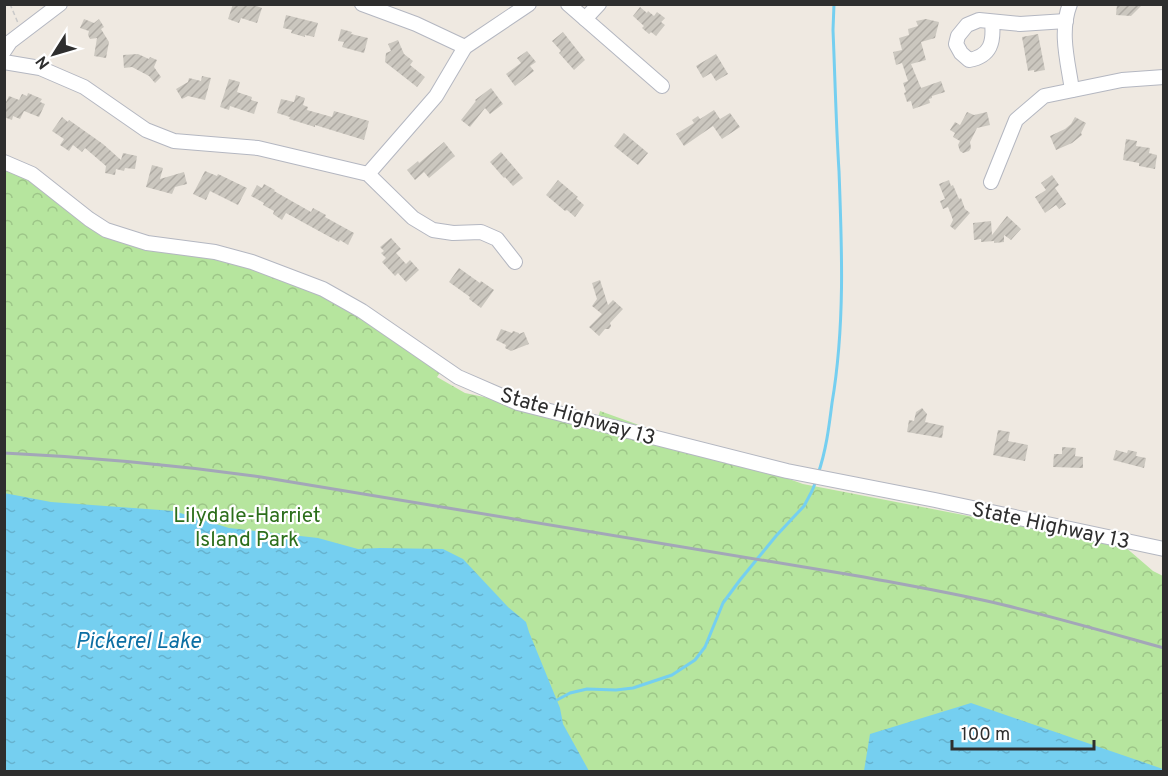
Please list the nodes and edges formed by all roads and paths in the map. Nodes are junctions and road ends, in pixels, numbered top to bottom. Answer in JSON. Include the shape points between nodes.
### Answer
{"nodes":[{"id":1,"x":10,"y":4,"type":"edge"},
{"id":2,"x":60,"y":4,"type":"edge"},
{"id":3,"x":362,"y":4,"type":"edge"},
{"id":4,"x":529,"y":4,"type":"edge"},
{"id":5,"x":568,"y":4,"type":"edge"},
{"id":6,"x":599,"y":4,"type":"edge"},
{"id":7,"x":1070,"y":4,"type":"edge"},
{"id":8,"x":585,"y":19,"type":"junction"},
{"id":9,"x":1065,"y":21,"type":"junction"},
{"id":10,"x":992,"y":22,"type":"dead end"},
{"id":11,"x":24,"y":31,"type":"junction"},
{"id":12,"x":465,"y":47,"type":"junction"},
{"id":13,"x":4,"y":51,"type":"edge"},
{"id":14,"x":4,"y":62,"type":"edge"},
{"id":15,"x":1164,"y":77,"type":"edge"},
{"id":16,"x":662,"y":86,"type":"dead end"},
{"id":17,"x":1072,"y":90,"type":"junction"},
{"id":18,"x":4,"y":162,"type":"edge"},
{"id":19,"x":368,"y":174,"type":"junction"},
{"id":20,"x":992,"y":182,"type":"dead end"},
{"id":21,"x":515,"y":262,"type":"dead end"},
{"id":22,"x":1164,"y":549,"type":"edge"}],
"edges":[{"from":1,"to":11,"type":"path"},
{"from":2,"to":11,"type":"street"},
{"from":3,"to":12,"type":"street"},
{"from":4,"to":12,"type":"street"},
{"from":5,"to":8,"type":"street"},
{"from":6,"to":8,"type":"street"},
{"from":7,"to":9,"type":"street"},
{"from":8,"to":16,"type":"street"},
{"from":9,"to":10,"type":"street"},
{"from":9,"to":17,"type":"street"},
{"from":11,"to":13,"type":"street"},
{"from":12,"to":19,"type":"street","via":[[436,96]]},
{"from":14,"to":19,"type":"street","via":[[40,69],[84,87],[146,130],[174,141],[258,148]]},
{"from":15,"to":17,"type":"street"},
{"from":17,"to":20,"type":"street","via":[[1044,96],[1016,120]]},
{"from":18,"to":22,"type":"street","name":"State Highway 13","via":[[32,174],[106,230],[147,243],[215,252],[252,262],[323,289],[458,377],[518,402],[787,471]]},
{"from":19,"to":21,"type":"street","via":[[413,218],[433,230],[481,232],[497,239]]}]}
